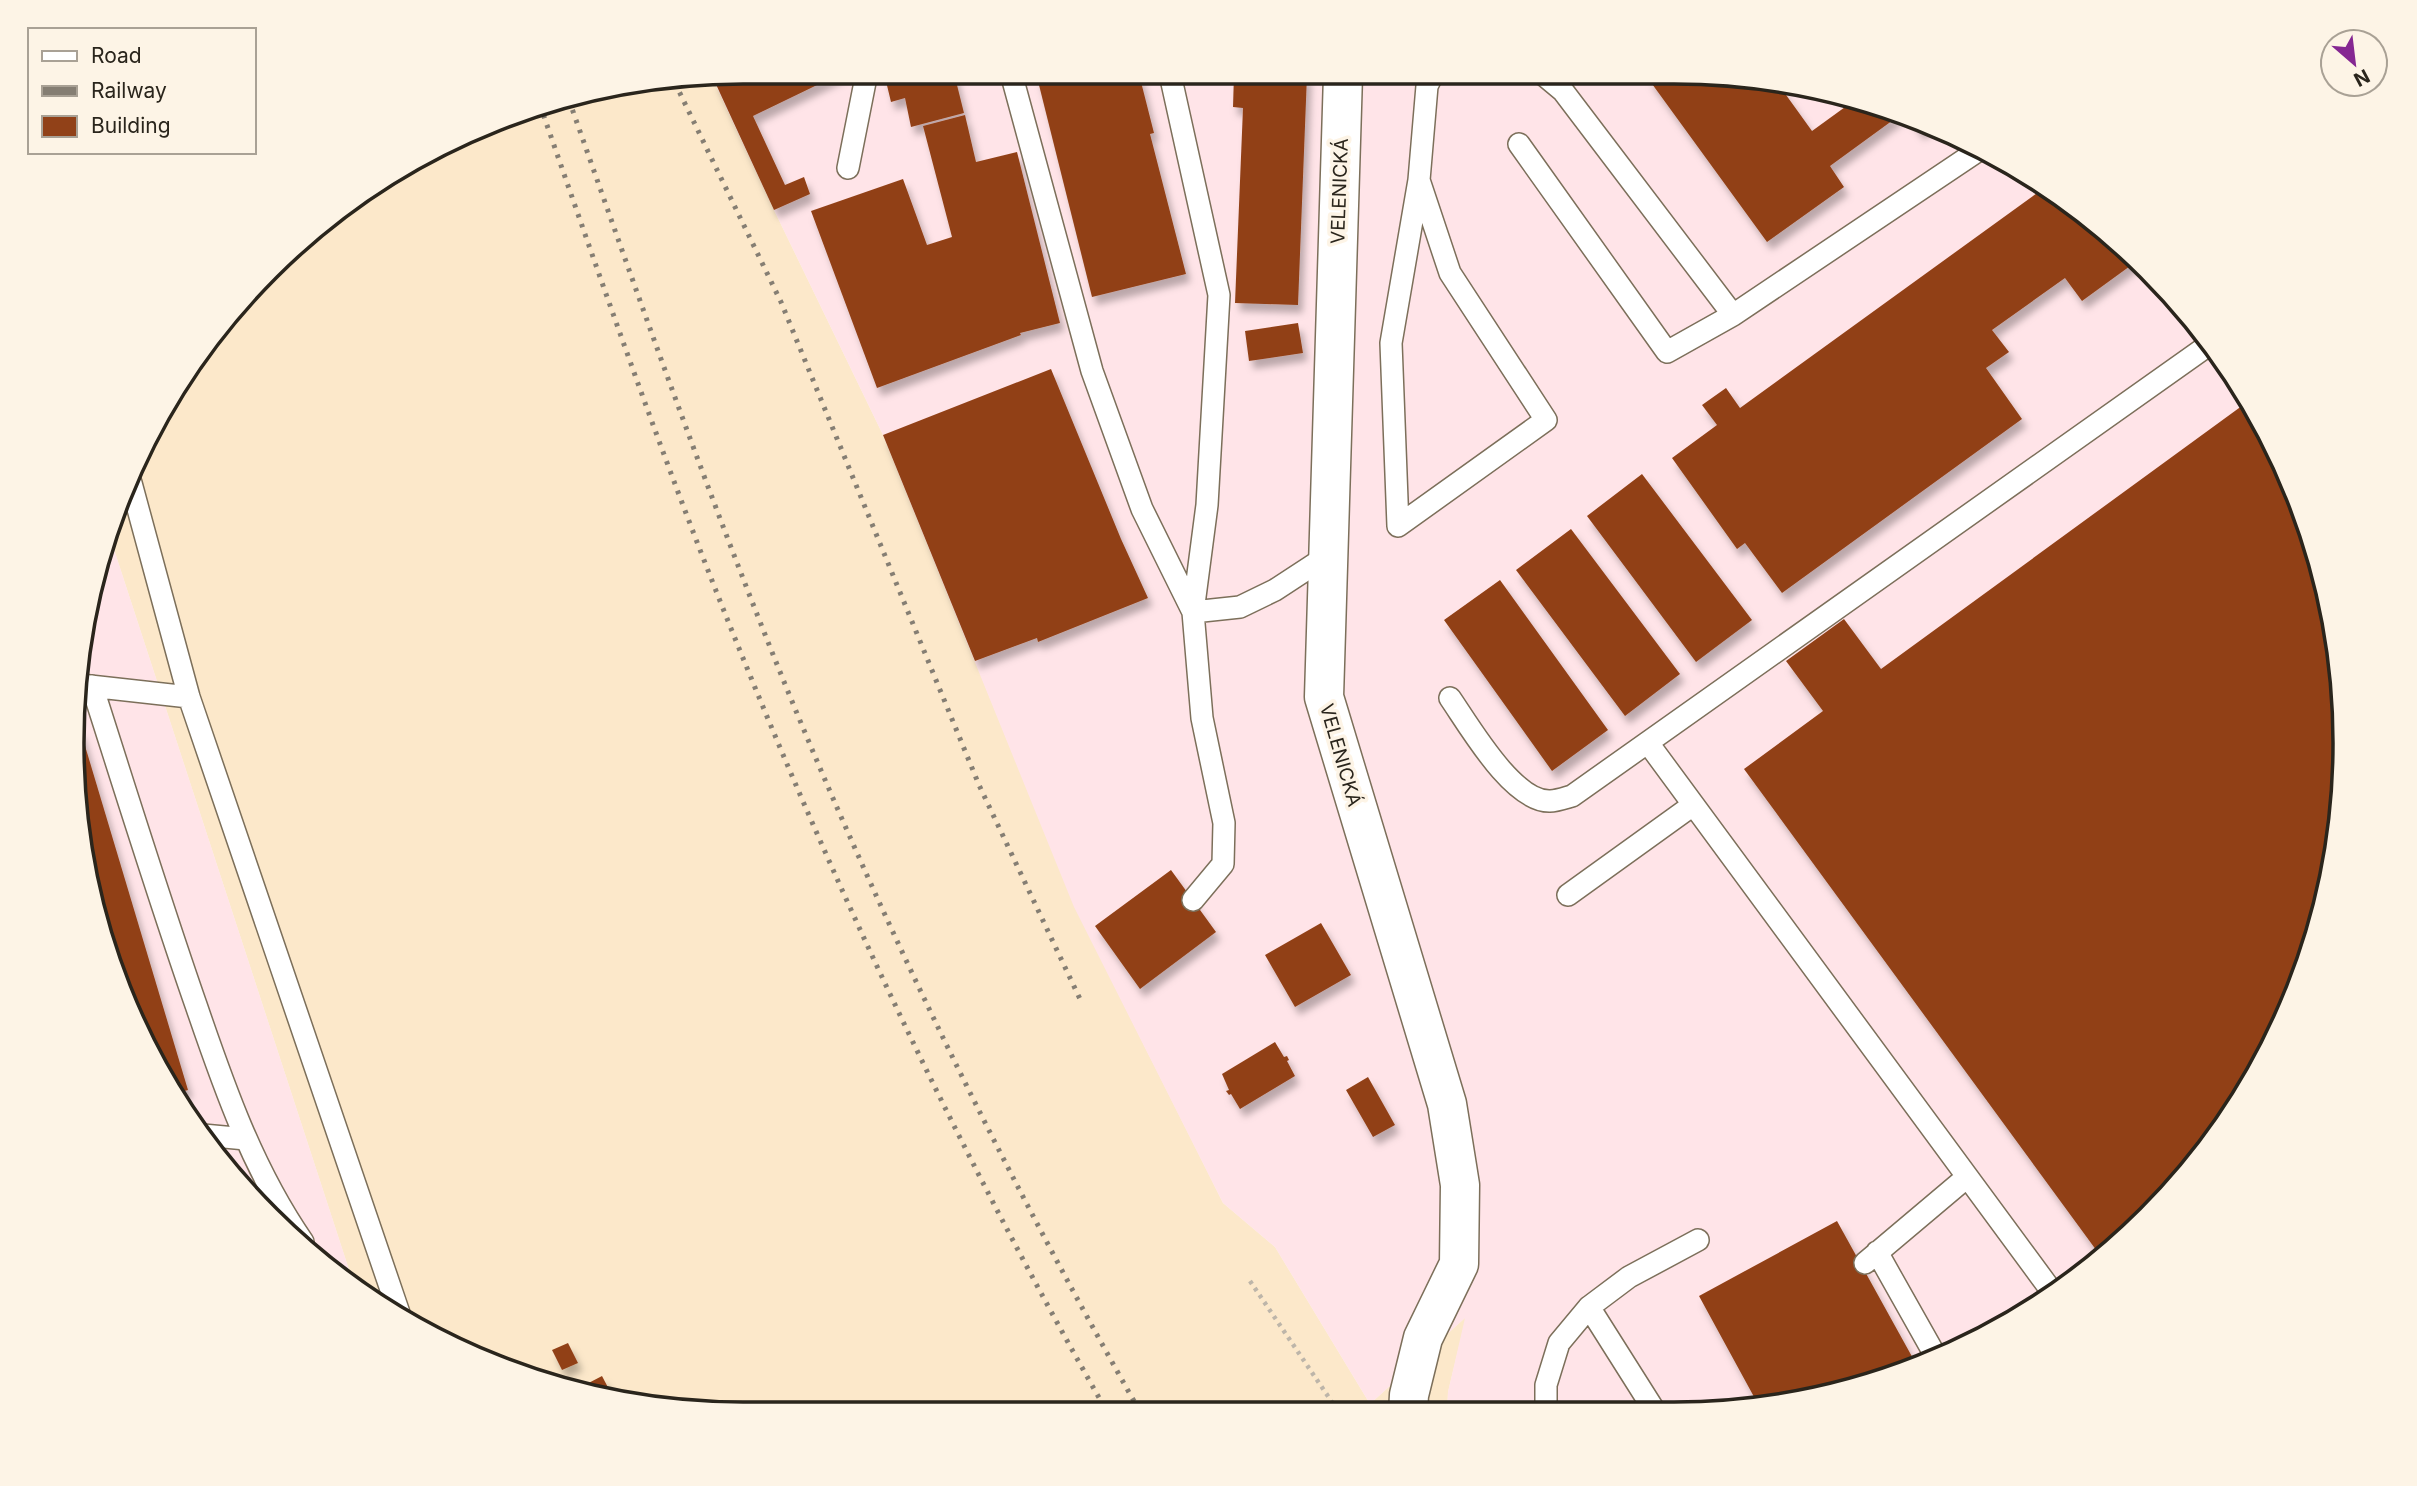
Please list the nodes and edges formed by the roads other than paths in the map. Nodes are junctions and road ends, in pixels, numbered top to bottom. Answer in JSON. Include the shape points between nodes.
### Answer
{"nodes":[{"id":1,"x":865,"y":84,"type":"edge"},
{"id":2,"x":1014,"y":84,"type":"edge"},
{"id":3,"x":1172,"y":84,"type":"edge"},
{"id":4,"x":1343,"y":84,"type":"edge"},
{"id":5,"x":1428,"y":84,"type":"edge"},
{"id":6,"x":1555,"y":84,"type":"edge"},
{"id":7,"x":1519,"y":144,"type":"dead end"},
{"id":8,"x":1971,"y":155,"type":"edge"},
{"id":9,"x":848,"y":168,"type":"dead end"},
{"id":10,"x":1419,"y":180,"type":"junction"},
{"id":11,"x":1733,"y":314,"type":"junction"},
{"id":12,"x":2202,"y":349,"type":"edge"},
{"id":13,"x":134,"y":492,"type":"edge"},
{"id":14,"x":1327,"y":556,"type":"junction"},
{"id":15,"x":1193,"y":612,"type":"junction"},
{"id":16,"x":87,"y":685,"type":"edge"},
{"id":17,"x":189,"y":697,"type":"junction"},
{"id":18,"x":1450,"y":698,"type":"dead end"},
{"id":19,"x":1648,"y":743,"type":"junction"},
{"id":20,"x":1693,"y":805,"type":"junction"},
{"id":21,"x":1568,"y":895,"type":"dead end"},
{"id":22,"x":1192,"y":900,"type":"dead end"},
{"id":23,"x":214,"y":1136,"type":"edge"},
{"id":24,"x":246,"y":1139,"type":"junction"},
{"id":25,"x":1967,"y":1177,"type":"junction"},
{"id":26,"x":286,"y":1217,"type":"edge"},
{"id":27,"x":1698,"y":1240,"type":"dead end"},
{"id":28,"x":2048,"y":1286,"type":"edge"},
{"id":29,"x":396,"y":1303,"type":"edge"},
{"id":30,"x":1589,"y":1307,"type":"junction"},
{"id":31,"x":1931,"y":1350,"type":"edge"},
{"id":32,"x":1409,"y":1402,"type":"edge"},
{"id":33,"x":1546,"y":1402,"type":"edge"},
{"id":34,"x":1649,"y":1402,"type":"edge"}],
"edges":[{"from":1,"to":9,"type":"lane"},
{"from":2,"to":15,"type":"lane","via":[[1092,372],[1142,509]]},
{"from":3,"to":15,"type":"lane","via":[[1219,295],[1206,505]]},
{"from":4,"to":14,"type":"street","name":"VELENICKÁ"},
{"from":5,"to":10,"type":"lane"},
{"from":6,"to":11,"type":"lane"},
{"from":7,"to":11,"type":"lane","via":[[1667,352]]},
{"from":8,"to":11,"type":"lane"},
{"from":10,"to":10,"type":"lane","via":[[1450,272],[1546,420],[1398,526],[1391,343]]},
{"from":12,"to":19,"type":"lane"},
{"from":13,"to":17,"type":"lane"},
{"from":14,"to":15,"type":"lane","via":[[1240,607]]},
{"from":14,"to":32,"type":"street","name":"VELENICKÁ","via":[[1324,697],[1447,1104],[1460,1185],[1458,1264],[1423,1338]]},
{"from":15,"to":22,"type":"lane","via":[[1202,718],[1224,823],[1223,864]]},
{"from":16,"to":17,"type":"lane"},
{"from":16,"to":24,"type":"lane","via":[[218,1070]]},
{"from":17,"to":29,"type":"lane"},
{"from":18,"to":19,"type":"lane","via":[[1499,768],[1525,794],[1549,802],[1572,796]]},
{"from":19,"to":20,"type":"lane"},
{"from":20,"to":21,"type":"lane"},
{"from":20,"to":25,"type":"lane"},
{"from":23,"to":24,"type":"lane"},
{"from":24,"to":26,"type":"lane"},
{"from":25,"to":28,"type":"lane"},
{"from":25,"to":31,"type":"lane","via":[[1871,1257]]},
{"from":27,"to":30,"type":"lane","via":[[1629,1277]]},
{"from":30,"to":33,"type":"lane","via":[[1559,1343],[1546,1385]]},
{"from":30,"to":34,"type":"lane"}]}
